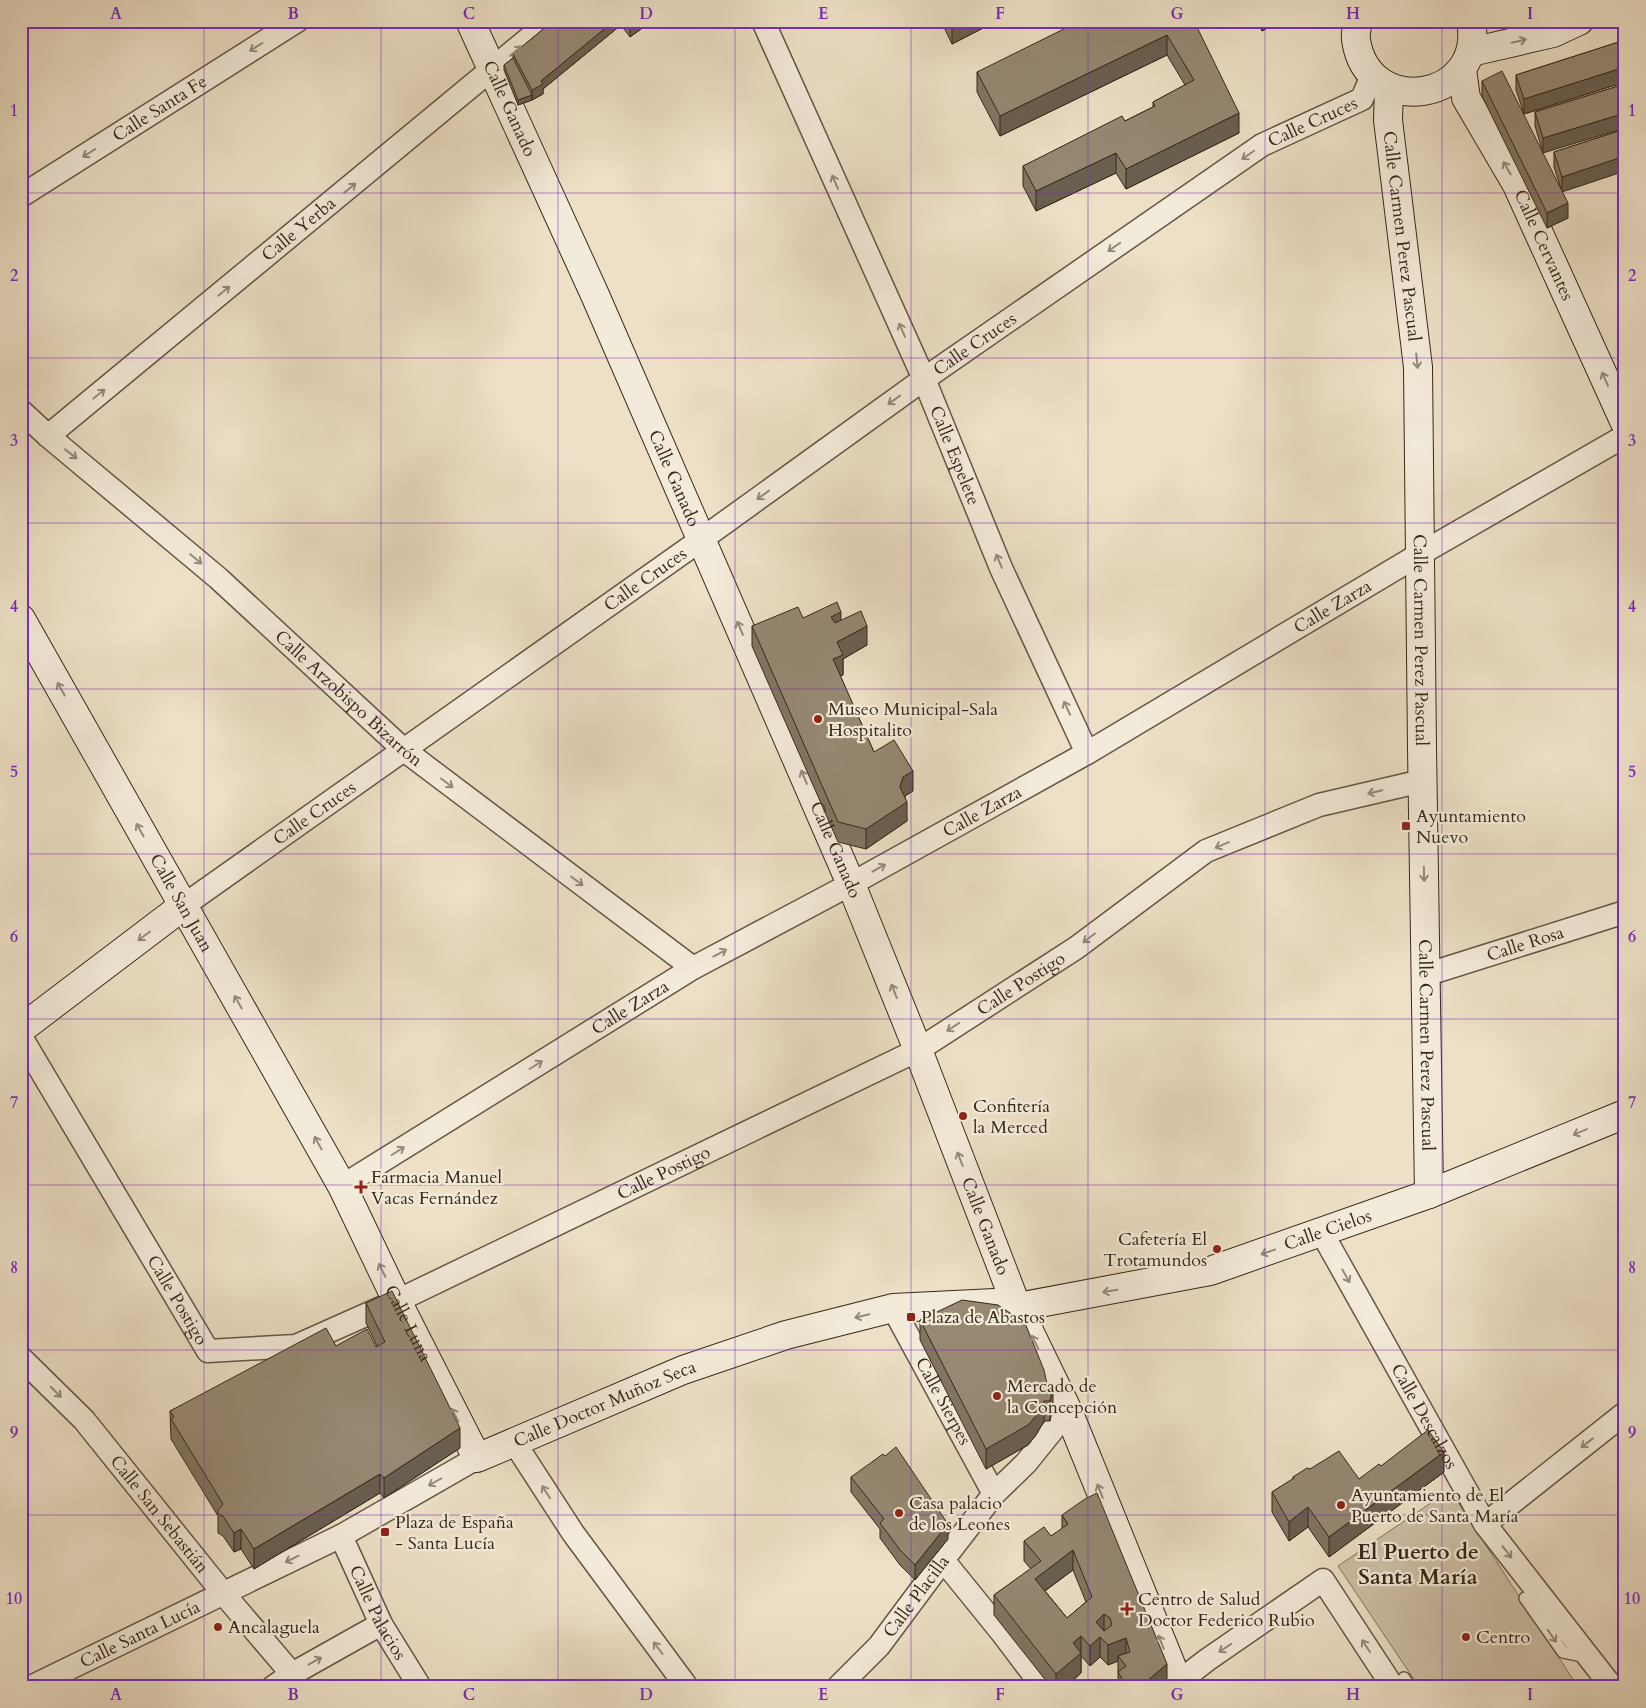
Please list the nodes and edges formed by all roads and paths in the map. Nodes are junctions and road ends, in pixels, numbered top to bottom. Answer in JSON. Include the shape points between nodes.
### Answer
{"nodes":[{"id":1,"x":297,"y":21,"type":"edge"},
{"id":2,"x":470,"y":21,"type":"edge"},
{"id":3,"x":550,"y":21,"type":"edge"},
{"id":4,"x":763,"y":21,"type":"edge"},
{"id":5,"x":1358,"y":21,"type":"edge"},
{"id":6,"x":1472,"y":21,"type":"edge"},
{"id":7,"x":1579,"y":21,"type":"edge"},
{"id":8,"x":1466,"y":61,"type":"junction"},
{"id":9,"x":492,"y":71,"type":"junction"},
{"id":10,"x":1381,"y":81,"type":"junction"},
{"id":11,"x":21,"y":196,"type":"edge"},
{"id":12,"x":924,"y":379,"type":"junction"},
{"id":13,"x":21,"y":411,"type":"edge"},
{"id":14,"x":1625,"y":424,"type":"edge"},
{"id":15,"x":48,"y":436,"type":"junction"},
{"id":16,"x":1625,"y":436,"type":"edge"},
{"id":17,"x":702,"y":540,"type":"junction"},
{"id":18,"x":1420,"y":554,"type":"junction"},
{"id":19,"x":21,"y":619,"type":"edge"},
{"id":20,"x":404,"y":750,"type":"junction"},
{"id":21,"x":1087,"y":753,"type":"junction"},
{"id":22,"x":1422,"y":781,"type":"junction"},
{"id":23,"x":851,"y":884,"type":"junction"},
{"id":24,"x":183,"y":906,"type":"junction"},
{"id":25,"x":1625,"y":912,"type":"edge"},
{"id":26,"x":693,"y":968,"type":"junction"},
{"id":27,"x":1425,"y":975,"type":"junction"},
{"id":28,"x":21,"y":1029,"type":"edge"},
{"id":29,"x":21,"y":1037,"type":"edge"},
{"id":30,"x":918,"y":1050,"type":"junction"},
{"id":31,"x":1625,"y":1114,"type":"edge"},
{"id":32,"x":342,"y":1186,"type":"junction"},
{"id":33,"x":1429,"y":1194,"type":"junction"},
{"id":34,"x":1322,"y":1233,"type":"junction"},
{"id":35,"x":397,"y":1301,"type":"junction"},
{"id":36,"x":1016,"y":1305,"type":"junction"},
{"id":37,"x":894,"y":1308,"type":"junction"},
{"id":38,"x":21,"y":1358,"type":"edge"},
{"id":39,"x":1068,"y":1411,"type":"junction"},
{"id":40,"x":1625,"y":1413,"type":"edge"},
{"id":41,"x":514,"y":1442,"type":"junction"},
{"id":42,"x":477,"y":1458,"type":"junction"},
{"id":43,"x":994,"y":1494,"type":"junction"},
{"id":44,"x":1485,"y":1524,"type":"junction"},
{"id":45,"x":341,"y":1536,"type":"junction"},
{"id":46,"x":943,"y":1560,"type":"junction"},
{"id":47,"x":223,"y":1593,"type":"junction"},
{"id":48,"x":1525,"y":1598,"type":"dead end"},
{"id":49,"x":381,"y":1624,"type":"junction"},
{"id":50,"x":1589,"y":1658,"type":"junction"},
{"id":51,"x":292,"y":1674,"type":"junction"},
{"id":52,"x":1402,"y":1684,"type":"edge"},
{"id":53,"x":1176,"y":1685,"type":"edge"},
{"id":54,"x":31,"y":1687,"type":"edge"},
{"id":55,"x":273,"y":1687,"type":"edge"},
{"id":56,"x":420,"y":1687,"type":"edge"},
{"id":57,"x":688,"y":1687,"type":"edge"},
{"id":58,"x":838,"y":1687,"type":"edge"},
{"id":59,"x":1043,"y":1687,"type":"edge"},
{"id":60,"x":1612,"y":1687,"type":"edge"}],
"edges":[{"from":1,"to":11,"type":"street","name":"Calle Santa Fe","one_way":true},
{"from":2,"to":9,"type":"street","name":"Calle Ganado"},
{"from":9,"to":3,"type":"street","name":"Calle Yerba","one_way":true},
{"from":12,"to":4,"type":"street","name":"Calle Espelete","one_way":true},
{"from":5,"to":10,"type":"street","via":[[1356,39],[1361,58]]},
{"from":6,"to":8,"type":"street","name":"Calle Cervantes","via":[[1474,33]]},
{"from":8,"to":7,"type":"street","one_way":true,"via":[[1553,33]]},
{"from":8,"to":10,"type":"street","via":[[1447,84],[1428,92],[1408,92]]},
{"from":14,"to":8,"type":"street","name":"Calle Cervantes","one_way":true,"via":[[1517,185],[1466,98]]},
{"from":15,"to":9,"type":"street","name":"Calle Yerba","one_way":true},
{"from":9,"to":17,"type":"street","name":"Calle Ganado"},
{"from":10,"to":12,"type":"street","name":"Calle Cruces","one_way":true,"via":[[1362,99],[1262,145]]},
{"from":10,"to":18,"type":"street","name":"Calle Carmen Perez Pascual","one_way":true,"via":[[1418,367]]},
{"from":12,"to":17,"type":"street","name":"Calle Cruces","one_way":true},
{"from":21,"to":12,"type":"street","name":"Calle Espelete","one_way":true,"via":[[1001,568]]},
{"from":13,"to":15,"type":"street","name":"Calle Arzobispo Bizarrón"},
{"from":15,"to":20,"type":"street","name":"Calle Arzobispo Bizarrón","one_way":true,"via":[[218,578]]},
{"from":16,"to":18,"type":"street","name":"Calle Zarza"},
{"from":17,"to":20,"type":"street","name":"Calle Cruces"},
{"from":23,"to":17,"type":"street","name":"Calle Ganado","one_way":true},
{"from":18,"to":21,"type":"street","name":"Calle Zarza"},
{"from":18,"to":22,"type":"street","name":"Calle Carmen Perez Pascual"},
{"from":24,"to":19,"type":"street","name":"Calle San Juan","one_way":true},
{"from":20,"to":24,"type":"street","name":"Calle Cruces"},
{"from":20,"to":26,"type":"street","name":"Calle Arzobispo Bizarrón","one_way":true},
{"from":23,"to":21,"type":"street","name":"Calle Zarza","one_way":true},
{"from":22,"to":27,"type":"street","name":"Calle Carmen Perez Pascual","one_way":true},
{"from":22,"to":30,"type":"street","name":"Calle Postigo","one_way":true,"via":[[1318,805],[1206,851],[1076,948]]},
{"from":26,"to":23,"type":"street","name":"Calle Zarza","one_way":true},
{"from":30,"to":23,"type":"street","name":"Calle Ganado","one_way":true},
{"from":24,"to":28,"type":"street","name":"Calle Cruces","one_way":true},
{"from":32,"to":24,"type":"street","name":"Calle San Juan","one_way":true},
{"from":25,"to":27,"type":"street","name":"Calle Rosa"},
{"from":32,"to":26,"type":"street","name":"Calle Zarza","one_way":true},
{"from":27,"to":33,"type":"street","name":"Calle Carmen Perez Pascual"},
{"from":29,"to":35,"type":"street","name":"Calle Postigo","via":[[208,1351],[296,1346]]},
{"from":30,"to":35,"type":"street","name":"Calle Postigo"},
{"from":36,"to":30,"type":"street","name":"Calle Ganado","one_way":true},
{"from":31,"to":33,"type":"street","name":"Calle Cielos","one_way":true},
{"from":35,"to":32,"type":"street","name":"Calle Luna","one_way":true},
{"from":33,"to":34,"type":"street","name":"Calle Cielos"},
{"from":34,"to":36,"type":"street","name":"Calle Cielos","one_way":true,"via":[[1210,1271]]},
{"from":34,"to":44,"type":"street","name":"Calle Descalzos","one_way":true},
{"from":42,"to":35,"type":"street","name":"Calle Luna","one_way":true},
{"from":36,"to":37,"type":"street","name":"Calle Doctor Muñoz Seca"},
{"from":39,"to":36,"type":"street","name":"Calle Ganado","one_way":true},
{"from":37,"to":41,"type":"street","name":"Calle Doctor Muñoz Seca","one_way":true,"via":[[786,1335],[683,1370]]},
{"from":37,"to":43,"type":"street","name":"Calle Sierpes"},
{"from":38,"to":47,"type":"street","name":"Calle San Sebastián","one_way":true,"via":[[84,1420]]},
{"from":39,"to":43,"type":"street","name":"Calle Placilla","via":[[1026,1463]]},
{"from":53,"to":39,"type":"street","name":"Calle Ganado","one_way":true},
{"from":40,"to":44,"type":"street","one_way":true},
{"from":41,"to":42,"type":"street","name":"Calle Doctor Muñoz Seca"},
{"from":57,"to":41,"type":"street","one_way":true,"via":[[573,1533]]},
{"from":42,"to":45,"type":"street","name":"Calle Doctor Muñoz Seca","one_way":true},
{"from":43,"to":46,"type":"street","name":"Calle Placilla"},
{"from":44,"to":50,"type":"street","name":"Calle Descalzos","one_way":true},
{"from":45,"to":47,"type":"street","name":"Calle Doctor Muñoz Seca","one_way":true},
{"from":45,"to":49,"type":"street","name":"Calle Palacios"},
{"from":46,"to":58,"type":"street","name":"Calle Placilla","via":[[879,1646]]},
{"from":46,"to":59,"type":"street"},
{"from":47,"to":51,"type":"street","name":"Calle San Sebastián"},
{"from":47,"to":54,"type":"street","name":"Calle Santa Lucía"},
{"from":48,"to":50,"type":"lane","one_way":true,"via":[[1562,1652]]},
{"from":51,"to":49,"type":"street","one_way":true},
{"from":49,"to":56,"type":"street","name":"Calle Palacios"},
{"from":50,"to":60,"type":"street","name":"Calle Descalzos"},
{"from":51,"to":55,"type":"street"},
{"from":52,"to":53,"type":"street","one_way":true,"via":[[1323,1580]]}]}
